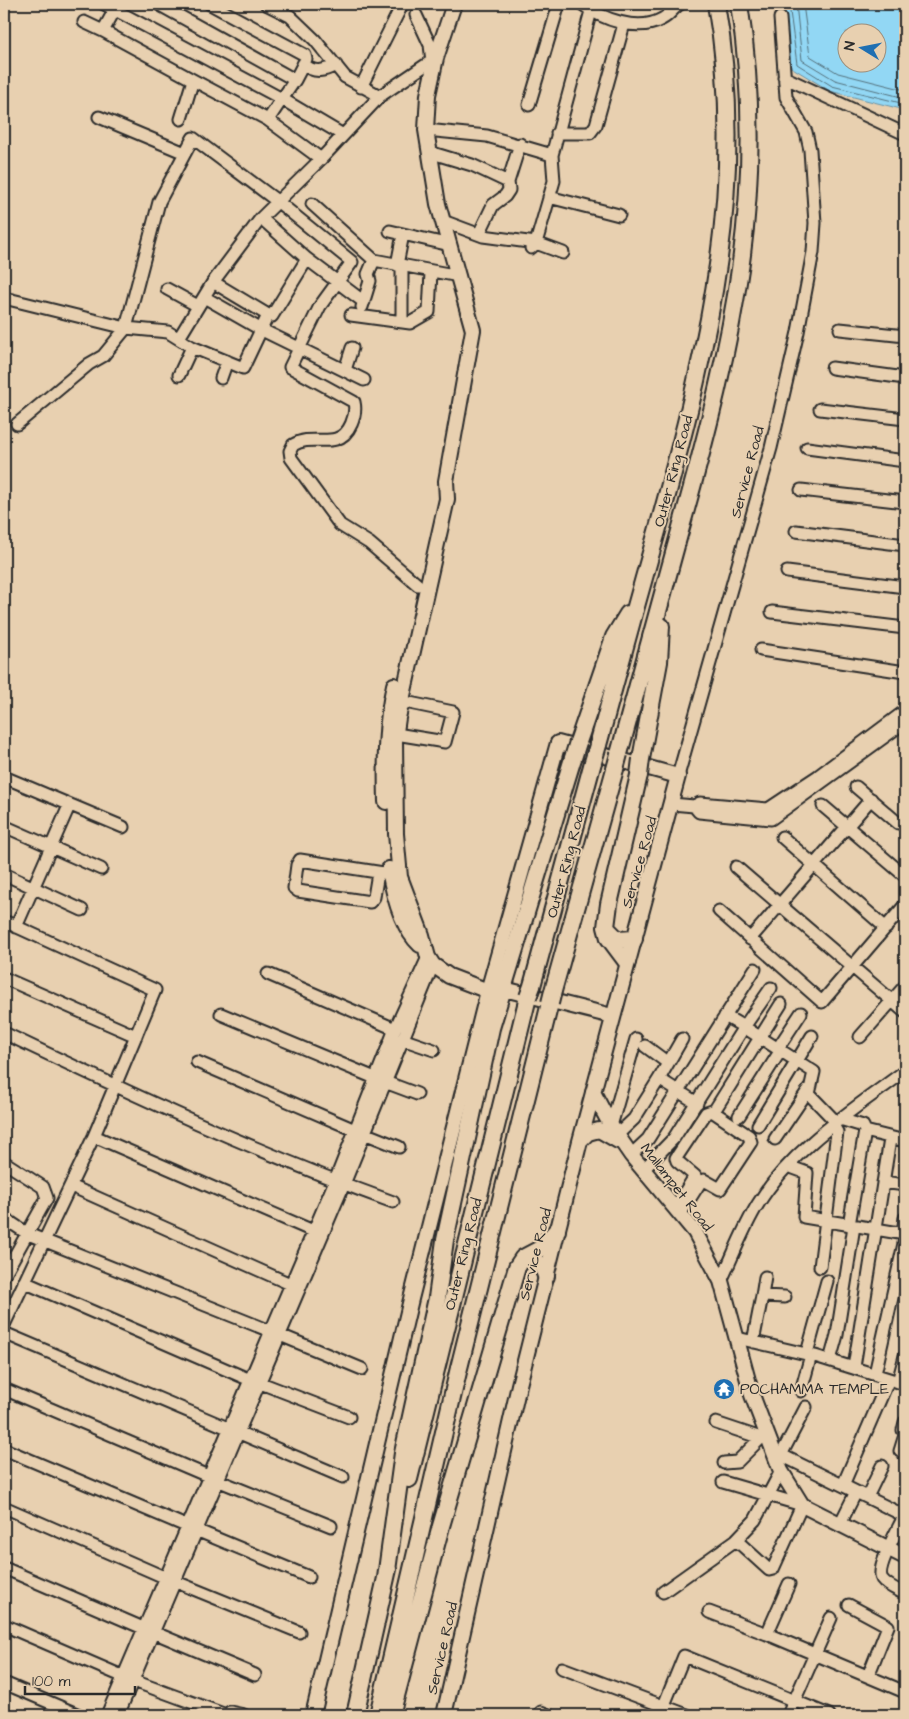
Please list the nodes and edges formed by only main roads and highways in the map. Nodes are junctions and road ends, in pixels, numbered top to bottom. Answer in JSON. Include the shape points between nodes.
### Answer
{"nodes":[{"id":1,"x":454,"y":4,"type":"edge"},
{"id":2,"x":739,"y":4,"type":"edge"},
{"id":3,"x":716,"y":6,"type":"edge"},
{"id":4,"x":446,"y":481,"type":"junction"},
{"id":5,"x":640,"y":594,"type":"junction"},
{"id":6,"x":662,"y":598,"type":"junction"},
{"id":7,"x":606,"y":927,"type":"junction"},
{"id":8,"x":634,"y":939,"type":"junction"},
{"id":9,"x":428,"y":957,"type":"junction"},
{"id":10,"x":627,"y":962,"type":"junction"},
{"id":11,"x":495,"y":991,"type":"junction"},
{"id":12,"x":612,"y":1016,"type":"junction"},
{"id":13,"x":593,"y":1092,"type":"junction"},
{"id":14,"x":621,"y":1140,"type":"junction"},
{"id":15,"x":580,"y":1141,"type":"junction"},
{"id":16,"x":558,"y":1230,"type":"junction"},
{"id":17,"x":523,"y":1258,"type":"junction"},
{"id":18,"x":546,"y":1276,"type":"junction"},
{"id":19,"x":905,"y":1557,"type":"edge"},
{"id":20,"x":386,"y":1578,"type":"junction"},
{"id":21,"x":313,"y":1715,"type":"edge"},
{"id":22,"x":355,"y":1715,"type":"edge"},
{"id":23,"x":378,"y":1715,"type":"edge"},
{"id":24,"x":390,"y":1715,"type":"edge"},
{"id":25,"x":444,"y":1715,"type":"edge"}],
"edges":[{"from":1,"to":4,"type":"main road","via":[[434,60],[426,130],[443,221],[472,330]]},
{"from":2,"to":6,"type":"highway","name":"Outer Ring Road","via":[[750,125],[744,251],[720,383]]},
{"from":3,"to":5,"type":"highway","name":"Outer Ring Road","via":[[726,84],[728,142],[722,248],[696,386]]},
{"from":4,"to":9,"type":"main road","via":[[445,508],[400,701],[396,734],[398,870]]},
{"from":4,"to":9,"type":"main road","via":[[437,499],[388,709],[385,770],[386,875],[413,939]]},
{"from":5,"to":11,"type":"highway","bridge":true,"via":[[614,637]]},
{"from":5,"to":20,"type":"highway","name":"Outer Ring Road","bridge":true,"via":[[530,991]]},
{"from":6,"to":7,"type":"highway","via":[[659,662],[640,767],[608,904]]},
{"from":6,"to":23,"type":"highway","name":"Outer Ring Road","via":[[552,997],[460,1363]]},
{"from":7,"to":8,"type":"highway","via":[[618,940]]},
{"from":7,"to":10,"type":"highway","via":[[609,938]]},
{"from":8,"to":10,"type":"main road","name":"Service Road"},
{"from":8,"to":11,"type":"main road","name":"Service Road","via":[[678,776],[558,743]]},
{"from":9,"to":11,"type":"main road","via":[[448,976]]},
{"from":10,"to":12,"type":"main road","name":"Service Road"},
{"from":11,"to":12,"type":"main road","via":[[512,991]]},
{"from":11,"to":20,"type":"highway","via":[[445,1240],[437,1298],[403,1454]]},
{"from":11,"to":21,"type":"main road","via":[[410,1299]]},
{"from":12,"to":13,"type":"main road","name":"Service Road"},
{"from":13,"to":14,"type":"main road","name":"Mallampet Road"},
{"from":13,"to":15,"type":"main road","name":"Service Road"},
{"from":14,"to":15,"type":"main road","via":[[598,1130],[588,1133]]},
{"from":14,"to":19,"type":"main road","name":"Mallampet Road","via":[[695,1232],[721,1280],[763,1435],[777,1453],[781,1471],[802,1505]]},
{"from":15,"to":16,"type":"main road","name":"Service Road"},
{"from":16,"to":17,"type":"highway","via":[[540,1249]]},
{"from":16,"to":18,"type":"main road","name":"Service Road"},
{"from":17,"to":18,"type":"highway","via":[[538,1262]]},
{"from":17,"to":24,"type":"highway","via":[[517,1267],[441,1526]]},
{"from":18,"to":25,"type":"main road","name":"Service Road"},
{"from":20,"to":22,"type":"highway","name":"Outer Ring Road"}]}
